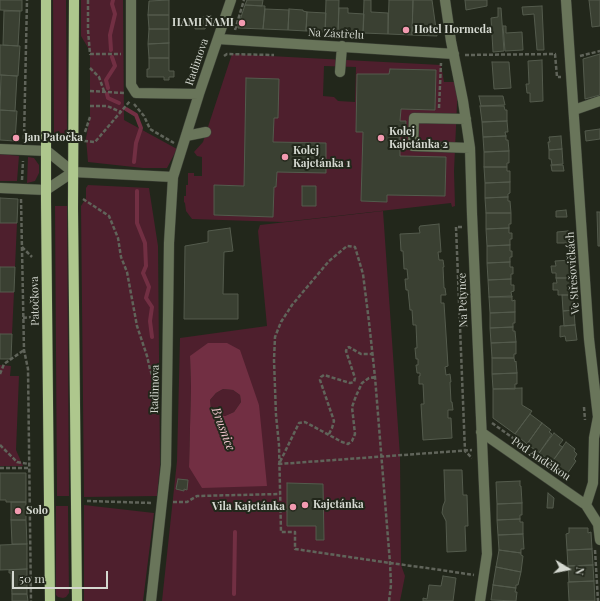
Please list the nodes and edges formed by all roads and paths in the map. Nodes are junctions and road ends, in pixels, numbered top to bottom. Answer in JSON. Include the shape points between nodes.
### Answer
{"nodes":[{"id":1,"x":27,"y":0,"type":"edge"},
{"id":2,"x":46,"y":0,"type":"edge"},
{"id":3,"x":74,"y":0,"type":"edge"},
{"id":4,"x":88,"y":0,"type":"edge"},
{"id":5,"x":131,"y":0,"type":"edge"},
{"id":6,"x":231,"y":0,"type":"edge"},
{"id":7,"x":244,"y":0,"type":"edge"},
{"id":8,"x":445,"y":0,"type":"edge"},
{"id":9,"x":566,"y":0,"type":"edge"},
{"id":10,"x":235,"y":30,"type":"dead end"},
{"id":11,"x":218,"y":39,"type":"junction"},
{"id":12,"x":342,"y":46,"type":"junction"},
{"id":13,"x":600,"y":51,"type":"edge"},
{"id":14,"x":131,"y":53,"type":"junction"},
{"id":15,"x":454,"y":54,"type":"junction"},
{"id":16,"x":280,"y":55,"type":"dead end"},
{"id":17,"x":465,"y":55,"type":"dead end"},
{"id":18,"x":580,"y":57,"type":"dead end"},
{"id":19,"x":220,"y":60,"type":"dead end"},
{"id":20,"x":441,"y":62,"type":"dead end"},
{"id":21,"x":90,"y":68,"type":"dead end"},
{"id":22,"x":340,"y":72,"type":"dead end"},
{"id":23,"x":562,"y":84,"type":"dead end"},
{"id":24,"x":90,"y":90,"type":"dead end"},
{"id":25,"x":104,"y":91,"type":"junction"},
{"id":26,"x":199,"y":94,"type":"junction"},
{"id":27,"x":134,"y":97,"type":"junction"},
{"id":28,"x":600,"y":101,"type":"edge"},
{"id":29,"x":90,"y":106,"type":"dead end"},
{"id":30,"x":574,"y":110,"type":"junction"},
{"id":31,"x":121,"y":112,"type":"junction"},
{"id":32,"x":90,"y":117,"type":"dead end"},
{"id":33,"x":439,"y":118,"type":"junction"},
{"id":34,"x":466,"y":119,"type":"junction"},
{"id":35,"x":206,"y":132,"type":"dead end"},
{"id":36,"x":24,"y":136,"type":"junction"},
{"id":37,"x":35,"y":137,"type":"dead end"},
{"id":38,"x":185,"y":140,"type":"junction"},
{"id":39,"x":82,"y":142,"type":"junction"},
{"id":40,"x":24,"y":144,"type":"dead end"},
{"id":41,"x":84,"y":148,"type":"dead end"},
{"id":42,"x":470,"y":148,"type":"junction"},
{"id":43,"x":0,"y":149,"type":"edge"},
{"id":44,"x":47,"y":151,"type":"junction"},
{"id":45,"x":23,"y":156,"type":"dead end"},
{"id":46,"x":73,"y":172,"type":"junction"},
{"id":47,"x":173,"y":177,"type":"junction"},
{"id":48,"x":22,"y":183,"type":"dead end"},
{"id":49,"x":0,"y":188,"type":"edge"},
{"id":50,"x":46,"y":190,"type":"junction"},
{"id":51,"x":84,"y":193,"type":"dead end"},
{"id":52,"x":21,"y":194,"type":"dead end"},
{"id":53,"x":472,"y":227,"type":"junction"},
{"id":54,"x":22,"y":247,"type":"junction"},
{"id":55,"x":32,"y":257,"type":"dead end"},
{"id":56,"x":32,"y":317,"type":"dead end"},
{"id":57,"x":23,"y":318,"type":"junction"},
{"id":58,"x":589,"y":339,"type":"junction"},
{"id":59,"x":600,"y":341,"type":"edge"},
{"id":60,"x":24,"y":350,"type":"junction"},
{"id":61,"x":373,"y":354,"type":"junction"},
{"id":62,"x":0,"y":374,"type":"edge"},
{"id":63,"x":375,"y":377,"type":"junction"},
{"id":64,"x":167,"y":388,"type":"junction"},
{"id":65,"x":584,"y":403,"type":"dead end"},
{"id":66,"x":599,"y":419,"type":"edge"},
{"id":67,"x":490,"y":421,"type":"dead end"},
{"id":68,"x":586,"y":426,"type":"dead end"},
{"id":69,"x":481,"y":432,"type":"junction"},
{"id":70,"x":328,"y":434,"type":"junction"},
{"id":71,"x":0,"y":445,"type":"edge"},
{"id":72,"x":527,"y":449,"type":"dead end"},
{"id":73,"x":382,"y":457,"type":"junction"},
{"id":74,"x":29,"y":464,"type":"junction"},
{"id":75,"x":279,"y":464,"type":"junction"},
{"id":76,"x":0,"y":468,"type":"edge"},
{"id":77,"x":29,"y":468,"type":"junction"},
{"id":78,"x":280,"y":494,"type":"junction"},
{"id":79,"x":30,"y":501,"type":"junction"},
{"id":80,"x":36,"y":501,"type":"dead end"},
{"id":81,"x":84,"y":501,"type":"dead end"},
{"id":82,"x":162,"y":503,"type":"junction"},
{"id":83,"x":586,"y":505,"type":"junction"},
{"id":84,"x":280,"y":510,"type":"junction"},
{"id":85,"x":287,"y":510,"type":"dead end"},
{"id":86,"x":598,"y":542,"type":"edge"},
{"id":87,"x":390,"y":563,"type":"junction"},
{"id":88,"x":461,"y":573,"type":"dead end"},
{"id":89,"x":50,"y":599,"type":"edge"},
{"id":90,"x":76,"y":599,"type":"edge"},
{"id":91,"x":31,"y":601,"type":"edge"},
{"id":92,"x":151,"y":601,"type":"edge"},
{"id":93,"x":389,"y":601,"type":"edge"},
{"id":94,"x":480,"y":601,"type":"edge"},
{"id":95,"x":598,"y":601,"type":"edge"}],
"edges":[{"from":1,"to":36,"type":"path"},
{"from":2,"to":44,"type":"main road","name":"Patočkova"},
{"from":3,"to":46,"type":"main road"},
{"from":4,"to":14,"type":"path","via":[[90,54]]},
{"from":5,"to":14,"type":"street"},
{"from":6,"to":11,"type":"street","name":"Radimova"},
{"from":7,"to":10,"type":"path"},
{"from":8,"to":15,"type":"street","name":"Na Petynce"},
{"from":9,"to":30,"type":"street","name":"Ve Střešovičkách"},
{"from":11,"to":12,"type":"street","name":"Na Zástřelu"},
{"from":11,"to":26,"type":"street","name":"Radimova"},
{"from":12,"to":15,"type":"street","name":"Na Zástřelu"},
{"from":12,"to":22,"type":"street"},
{"from":13,"to":18,"type":"path"},
{"from":14,"to":27,"type":"street"},
{"from":15,"to":34,"type":"street","name":"Na Petynce"},
{"from":16,"to":19,"type":"path","via":[[227,54]]},
{"from":17,"to":23,"type":"path","via":[[555,54],[557,77],[561,77]]},
{"from":20,"to":33,"type":"path"},
{"from":21,"to":25,"type":"path","via":[[99,77]]},
{"from":24,"to":25,"type":"path"},
{"from":25,"to":27,"type":"path","via":[[125,93]]},
{"from":26,"to":27,"type":"street"},
{"from":26,"to":38,"type":"street","name":"Radimova"},
{"from":27,"to":31,"type":"path"},
{"from":27,"to":38,"type":"path","via":[[150,129],[175,144]]},
{"from":28,"to":30,"type":"street"},
{"from":29,"to":31,"type":"path","via":[[107,106]]},
{"from":30,"to":58,"type":"street","name":"Ve Střešovičkách"},
{"from":31,"to":39,"type":"path","via":[[95,142]]},
{"from":32,"to":39,"type":"path"},
{"from":33,"to":34,"type":"street"},
{"from":33,"to":42,"type":"street","via":[[414,118],[413,146]]},
{"from":34,"to":42,"type":"street","name":"Na Petynce"},
{"from":35,"to":38,"type":"street"},
{"from":36,"to":37,"type":"path"},
{"from":36,"to":40,"type":"path"},
{"from":38,"to":47,"type":"street","name":"Radimova"},
{"from":39,"to":41,"type":"path"},
{"from":42,"to":53,"type":"street","name":"Na Petynce"},
{"from":43,"to":44,"type":"street"},
{"from":44,"to":46,"type":"street"},
{"from":44,"to":50,"type":"main road","name":"Patočkova"},
{"from":45,"to":48,"type":"path"},
{"from":46,"to":47,"type":"street"},
{"from":46,"to":50,"type":"street"},
{"from":46,"to":90,"type":"main road"},
{"from":47,"to":64,"type":"street","name":"Radimova"},
{"from":49,"to":50,"type":"street"},
{"from":50,"to":89,"type":"main road","name":"Patočkova"},
{"from":51,"to":64,"type":"path","via":[[84,199],[108,216],[118,238],[137,326],[150,369],[157,388]]},
{"from":52,"to":54,"type":"path"},
{"from":53,"to":69,"type":"street","name":"Na Petynce"},
{"from":53,"to":73,"type":"path","via":[[456,228],[463,451]]},
{"from":54,"to":55,"type":"path"},
{"from":54,"to":57,"type":"path"},
{"from":56,"to":57,"type":"path"},
{"from":57,"to":60,"type":"path"},
{"from":58,"to":59,"type":"street"},
{"from":58,"to":66,"type":"street","name":"Ve Střešovičkách"},
{"from":60,"to":62,"type":"path","via":[[4,364]]},
{"from":60,"to":74,"type":"path","via":[[28,369]]},
{"from":61,"to":63,"type":"path"},
{"from":61,"to":70,"type":"path","via":[[361,354],[347,348],[354,382],[321,377],[334,421]]},
{"from":61,"to":75,"type":"path","via":[[363,274],[355,247],[347,246],[328,261],[292,305],[275,337]]},
{"from":63,"to":70,"type":"path","via":[[362,383],[352,407],[355,434],[352,441],[348,444]]},
{"from":63,"to":73,"type":"path"},
{"from":64,"to":82,"type":"street","name":"Radimova","via":[[166,465]]},
{"from":65,"to":68,"type":"path"},
{"from":66,"to":83,"type":"street","name":"Ve Střešovičkách","via":[[594,438],[593,483]]},
{"from":67,"to":72,"type":"path"},
{"from":69,"to":83,"type":"street","name":"Pod Andělkou"},
{"from":69,"to":94,"type":"street","name":"Na Petynce","via":[[487,554]]},
{"from":70,"to":75,"type":"path","via":[[305,422],[299,423]]},
{"from":71,"to":74,"type":"path","via":[[17,462]]},
{"from":73,"to":75,"type":"path"},
{"from":73,"to":87,"type":"path"},
{"from":74,"to":77,"type":"path"},
{"from":75,"to":78,"type":"path"},
{"from":76,"to":77,"type":"path"},
{"from":77,"to":79,"type":"path"},
{"from":78,"to":82,"type":"path","via":[[197,496],[187,502]]},
{"from":78,"to":84,"type":"path"},
{"from":79,"to":80,"type":"path"},
{"from":79,"to":91,"type":"path"},
{"from":81,"to":82,"type":"path"},
{"from":82,"to":92,"type":"street","name":"Radimova"},
{"from":83,"to":86,"type":"street","via":[[598,524]]},
{"from":84,"to":85,"type":"path"},
{"from":84,"to":87,"type":"path","via":[[281,532],[295,532],[295,549]]},
{"from":86,"to":95,"type":"path"},
{"from":87,"to":88,"type":"path"},
{"from":87,"to":93,"type":"path"}]}
